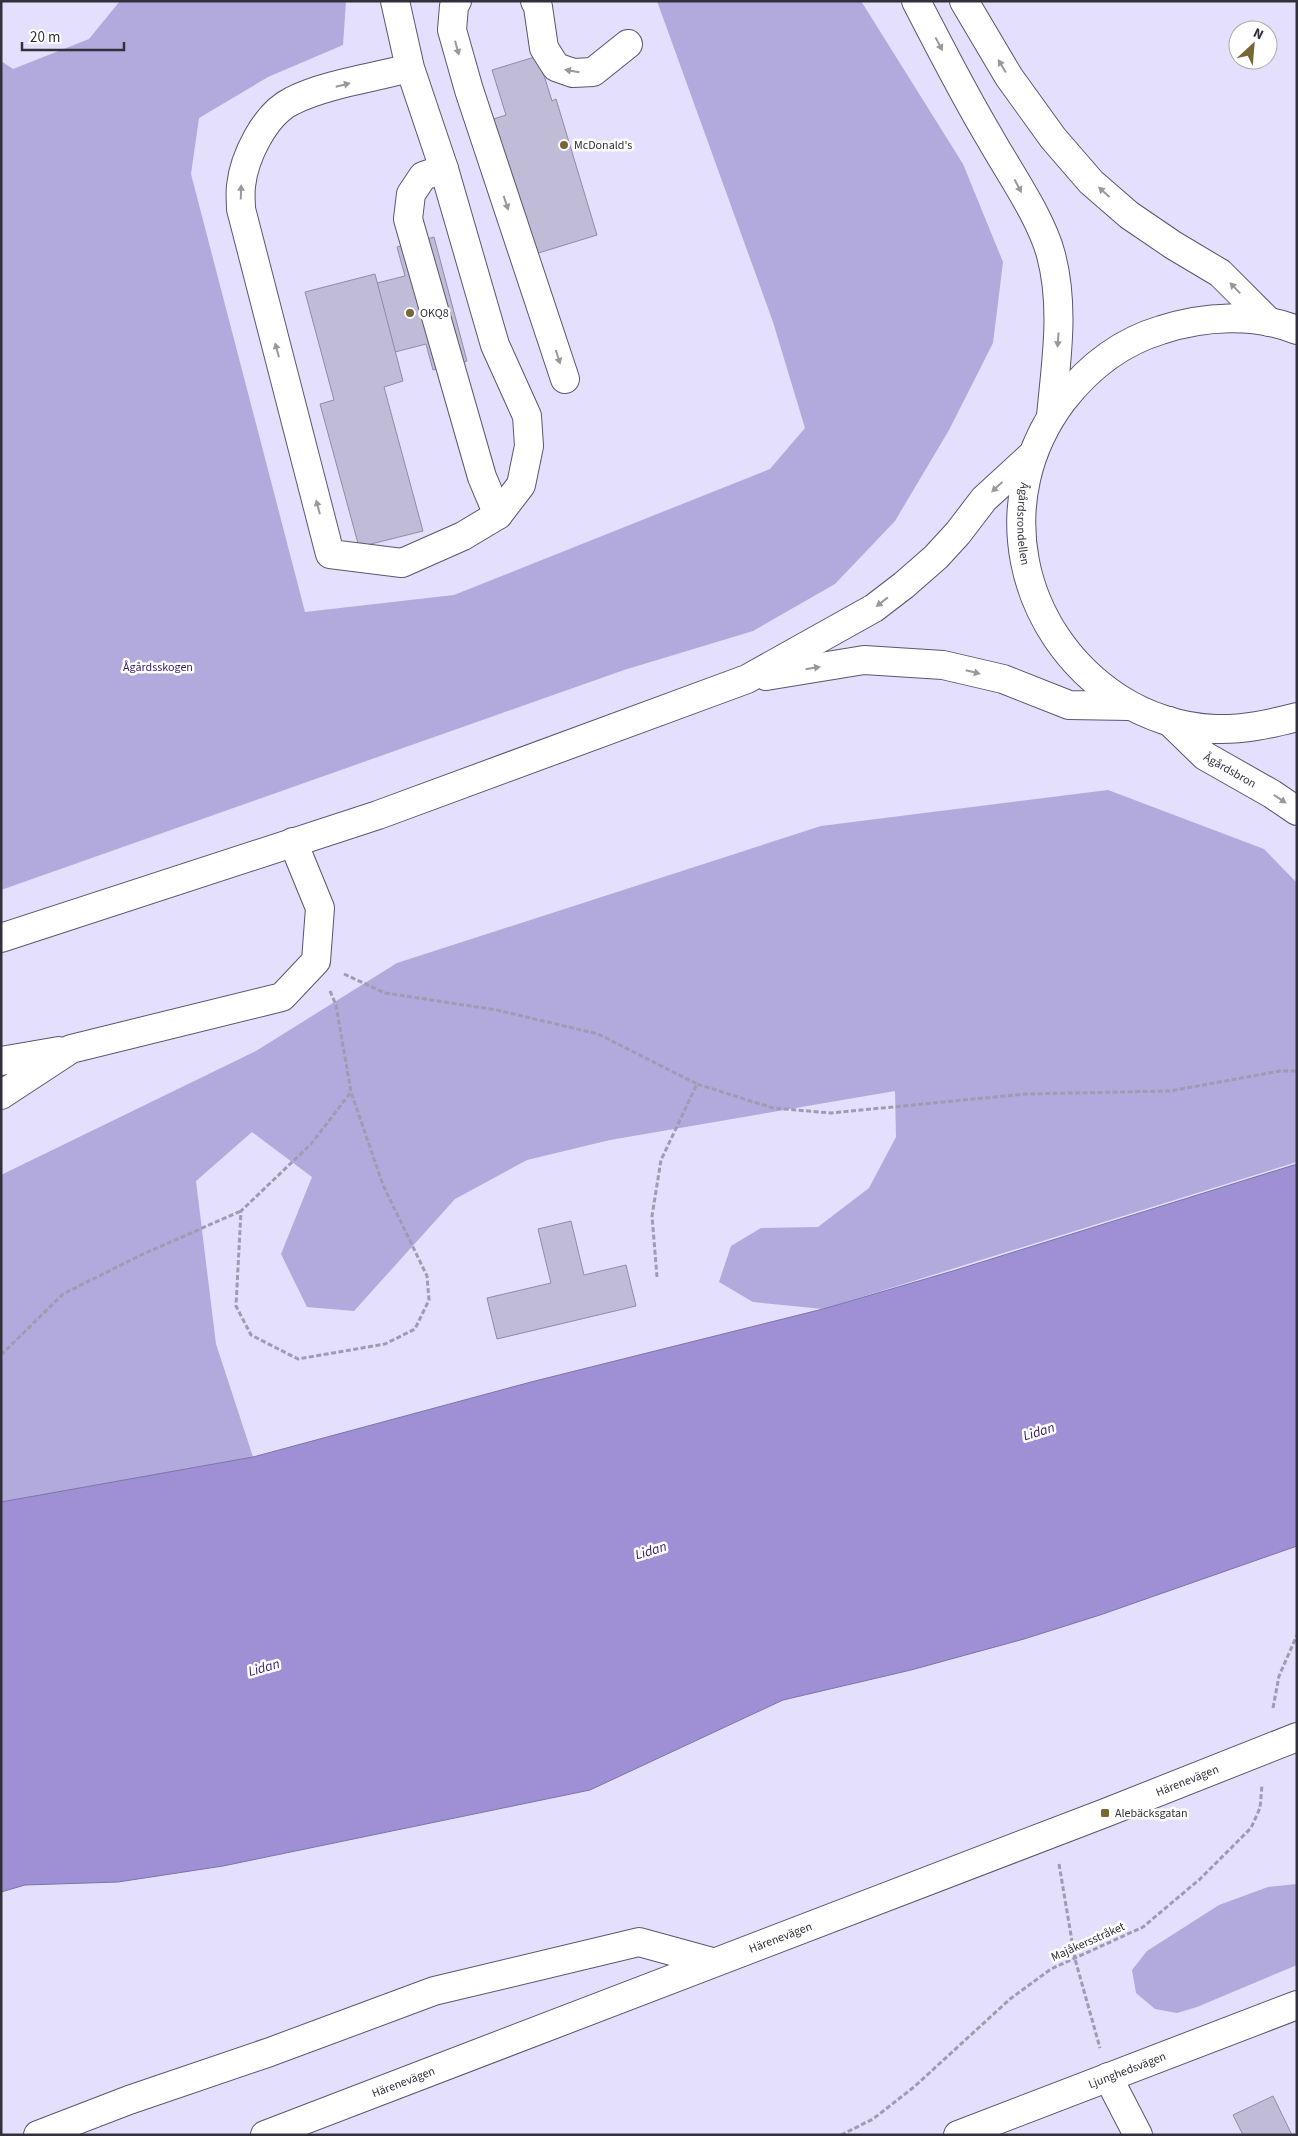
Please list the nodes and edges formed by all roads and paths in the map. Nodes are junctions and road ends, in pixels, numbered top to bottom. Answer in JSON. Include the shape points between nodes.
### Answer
{"nodes":[{"id":1,"x":395,"y":1,"type":"edge"},
{"id":2,"x":457,"y":1,"type":"edge"},
{"id":3,"x":534,"y":1,"type":"edge"},
{"id":4,"x":916,"y":1,"type":"edge"},
{"id":5,"x":964,"y":1,"type":"edge"},
{"id":6,"x":628,"y":44,"type":"dead end"},
{"id":7,"x":410,"y":68,"type":"junction"},
{"id":8,"x":444,"y":169,"type":"junction"},
{"id":9,"x":1269,"y":322,"type":"junction"},
{"id":10,"x":1297,"y":330,"type":"edge"},
{"id":11,"x":565,"y":379,"type":"dead end"},
{"id":12,"x":1051,"y":416,"type":"junction"},
{"id":13,"x":1032,"y":454,"type":"junction"},
{"id":14,"x":498,"y":515,"type":"junction"},
{"id":15,"x":747,"y":679,"type":"junction"},
{"id":16,"x":1130,"y":706,"type":"junction"},
{"id":17,"x":1297,"y":717,"type":"edge"},
{"id":18,"x":1169,"y":722,"type":"junction"},
{"id":19,"x":1297,"y":811,"type":"edge"},
{"id":20,"x":294,"y":842,"type":"junction"},
{"id":21,"x":1,"y":938,"type":"edge"},
{"id":22,"x":316,"y":961,"type":"junction"},
{"id":23,"x":71,"y":1049,"type":"junction"},
{"id":24,"x":1,"y":1061,"type":"edge"},
{"id":25,"x":1297,"y":1071,"type":"edge"},
{"id":26,"x":697,"y":1084,"type":"junction"},
{"id":27,"x":351,"y":1092,"type":"junction"},
{"id":28,"x":1,"y":1095,"type":"edge"},
{"id":29,"x":241,"y":1211,"type":"junction"},
{"id":30,"x":657,"y":1277,"type":"dead end"},
{"id":31,"x":1,"y":1355,"type":"edge"},
{"id":32,"x":1297,"y":1635,"type":"edge"},
{"id":33,"x":1273,"y":1708,"type":"dead end"},
{"id":34,"x":1297,"y":1737,"type":"edge"},
{"id":35,"x":1263,"y":1780,"type":"dead end"},
{"id":36,"x":1053,"y":1832,"type":"junction"},
{"id":37,"x":1075,"y":1959,"type":"junction"},
{"id":38,"x":712,"y":1962,"type":"junction"},
{"id":39,"x":1297,"y":2005,"type":"edge"},
{"id":40,"x":1108,"y":2077,"type":"junction"},
{"id":41,"x":38,"y":2135,"type":"edge"},
{"id":42,"x":265,"y":2135,"type":"edge"},
{"id":43,"x":841,"y":2135,"type":"edge"},
{"id":44,"x":958,"y":2135,"type":"edge"},
{"id":45,"x":1138,"y":2135,"type":"edge"}],
"edges":[{"from":1,"to":7,"type":"main road"},
{"from":2,"to":11,"type":"main road","one_way":true,"via":[[452,30],[469,90]]},
{"from":6,"to":3,"type":"main road","one_way":true,"via":[[593,72],[573,73],[556,67],[544,48]]},
{"from":4,"to":12,"type":"main road","one_way":true,"via":[[1012,174],[1050,253],[1060,313]]},
{"from":9,"to":5,"type":"main road","one_way":true,"via":[[1220,273],[1129,215],[1091,182],[1053,138],[1009,77]]},
{"from":7,"to":8,"type":"main road"},
{"from":14,"to":7,"type":"main road","one_way":true,"via":[[463,536],[402,563],[330,554],[241,209],[241,185],[246,165],[258,136],[272,116],[291,101],[318,91]]},
{"from":8,"to":14,"type":"main road","via":[[496,345],[527,416],[529,446],[520,485]]},
{"from":8,"to":14,"type":"main road","via":[[423,176],[411,194],[408,219],[482,478]]},
{"from":9,"to":10,"type":"main road","name":"Ågårdsrondellen"},
{"from":9,"to":12,"type":"main road","name":"Ågårdsrondellen","via":[[1227,318],[1185,322],[1145,335],[1102,361],[1076,383]]},
{"from":12,"to":13,"type":"main road","name":"Ågårdsrondellen"},
{"from":13,"to":15,"type":"main road","one_way":true,"via":[[984,499],[936,557],[904,585],[874,608]]},
{"from":13,"to":16,"type":"main road","name":"Ågårdsrondellen","via":[[1021,526],[1024,563],[1034,598],[1051,631],[1073,660],[1100,686]]},
{"from":15,"to":16,"type":"main road","one_way":true,"via":[[864,660],[943,665],[1003,680],[1070,705]]},
{"from":15,"to":20,"type":"main road","via":[[378,815]]},
{"from":16,"to":18,"type":"main road","name":"Ågårdsrondellen"},
{"from":17,"to":18,"type":"main road","name":"Ågårdsrondellen","via":[[1260,727],[1214,729]]},
{"from":18,"to":19,"type":"main road","name":"Ågårdsbron","one_way":true,"via":[[1205,756]]},
{"from":20,"to":21,"type":"main road"},
{"from":20,"to":22,"type":"main road","via":[[320,908]]},
{"from":22,"to":23,"type":"main road","via":[[282,997]]},
{"from":22,"to":26,"type":"path","via":[[385,993],[497,1010],[598,1034]]},
{"from":22,"to":27,"type":"path","via":[[336,1005]]},
{"from":23,"to":24,"type":"main road"},
{"from":23,"to":28,"type":"main road"},
{"from":25,"to":26,"type":"path","via":[[1280,1070],[1170,1091],[1025,1094],[831,1113],[773,1108]]},
{"from":26,"to":30,"type":"path","via":[[661,1160],[652,1216]]},
{"from":27,"to":29,"type":"path","via":[[311,1144]]},
{"from":27,"to":29,"type":"path","via":[[383,1185],[427,1276],[429,1300],[415,1329],[385,1344],[298,1359],[251,1335],[236,1306]]},
{"from":29,"to":31,"type":"path","via":[[63,1294]]},
{"from":32,"to":33,"type":"path","via":[[1279,1676]]},
{"from":34,"to":36,"type":"main road","name":"Härenevägen"},
{"from":35,"to":37,"type":"path","name":"Majåkersstråket","via":[[1260,1808],[1250,1828],[1200,1879],[1143,1927]]},
{"from":36,"to":37,"type":"path"},
{"from":36,"to":38,"type":"main road","name":"Härenevägen"},
{"from":37,"to":40,"type":"path"},
{"from":37,"to":43,"type":"path","name":"Majåkersstråket","via":[[1051,1968],[1010,1999],[907,2092],[873,2119]]},
{"from":38,"to":41,"type":"main road","via":[[640,1942],[434,1991]]},
{"from":38,"to":42,"type":"main road","name":"Härenevägen"},
{"from":39,"to":40,"type":"main road","name":"Ljunghedsvägen"},
{"from":40,"to":44,"type":"main road","name":"Ljunghedsvägen"},
{"from":40,"to":45,"type":"main road"}]}
